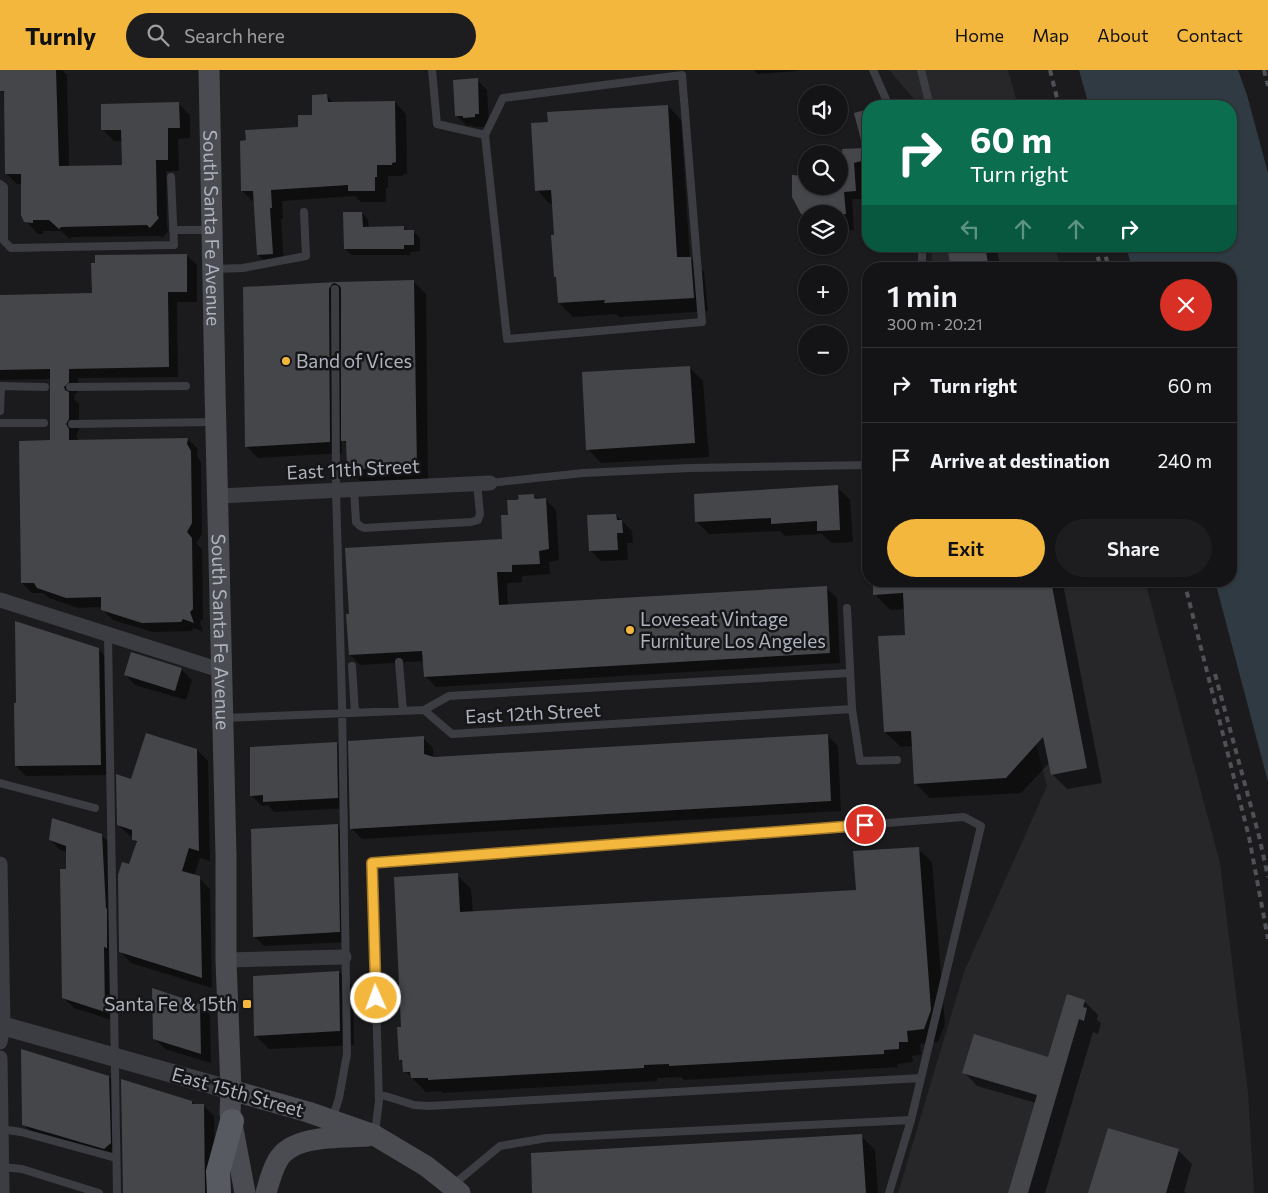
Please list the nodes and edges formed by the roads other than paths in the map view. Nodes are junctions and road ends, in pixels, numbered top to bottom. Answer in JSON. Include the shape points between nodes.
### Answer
{"nodes":[{"id":1,"x":209,"y":70,"type":"edge"},
{"id":2,"x":432,"y":70,"type":"edge"},
{"id":3,"x":872,"y":70,"type":"edge"},
{"id":4,"x":921,"y":70,"type":"edge"},
{"id":5,"x":886,"y":100,"type":"edge"},
{"id":6,"x":928,"y":100,"type":"edge"},
{"id":7,"x":485,"y":135,"type":"junction"},
{"id":8,"x":171,"y":177,"type":"dead end"},
{"id":9,"x":0,"y":184,"type":"edge"},
{"id":10,"x":304,"y":212,"type":"dead end"},
{"id":11,"x":173,"y":230,"type":"junction"},
{"id":12,"x":213,"y":230,"type":"junction"},
{"id":13,"x":213,"y":269,"type":"junction"},
{"id":14,"x":334,"y":288,"type":"dead end"},
{"id":15,"x":70,"y":386,"type":"dead end"},
{"id":16,"x":186,"y":386,"type":"dead end"},
{"id":17,"x":45,"y":387,"type":"dead end"},
{"id":18,"x":0,"y":412,"type":"edge"},
{"id":19,"x":216,"y":422,"type":"junction"},
{"id":20,"x":0,"y":423,"type":"edge"},
{"id":21,"x":44,"y":423,"type":"dead end"},
{"id":22,"x":72,"y":424,"type":"dead end"},
{"id":23,"x":862,"y":465,"type":"edge"},
{"id":24,"x":484,"y":483,"type":"junction"},
{"id":25,"x":336,"y":490,"type":"junction"},
{"id":26,"x":354,"y":490,"type":"junction"},
{"id":27,"x":218,"y":496,"type":"junction"},
{"id":28,"x":0,"y":600,"type":"edge"},
{"id":29,"x":847,"y":608,"type":"dead end"},
{"id":30,"x":108,"y":635,"type":"junction"},
{"id":31,"x":399,"y":662,"type":"dead end"},
{"id":32,"x":352,"y":666,"type":"dead end"},
{"id":33,"x":222,"y":670,"type":"junction"},
{"id":34,"x":850,"y":673,"type":"junction"},
{"id":35,"x":424,"y":710,"type":"junction"},
{"id":36,"x":852,"y":710,"type":"junction"},
{"id":37,"x":403,"y":711,"type":"junction"},
{"id":38,"x":355,"y":713,"type":"junction"},
{"id":39,"x":342,"y":714,"type":"junction"},
{"id":40,"x":224,"y":718,"type":"junction"},
{"id":41,"x":897,"y":760,"type":"dead end"},
{"id":42,"x":0,"y":783,"type":"edge"},
{"id":43,"x":96,"y":808,"type":"dead end"},
{"id":44,"x":0,"y":864,"type":"edge"},
{"id":45,"x":344,"y":957,"type":"junction"},
{"id":46,"x":226,"y":960,"type":"junction"},
{"id":47,"x":1,"y":1031,"type":"edge"},
{"id":48,"x":0,"y":1058,"type":"edge"},
{"id":49,"x":115,"y":1058,"type":"junction"},
{"id":50,"x":921,"y":1078,"type":"junction"},
{"id":51,"x":231,"y":1090,"type":"junction"},
{"id":52,"x":379,"y":1094,"type":"junction"},
{"id":53,"x":332,"y":1120,"type":"junction"},
{"id":54,"x":911,"y":1120,"type":"junction"},
{"id":55,"x":232,"y":1121,"type":"junction"},
{"id":56,"x":1,"y":1129,"type":"junction"},
{"id":57,"x":374,"y":1135,"type":"junction"},
{"id":58,"x":116,"y":1158,"type":"junction"},
{"id":59,"x":2,"y":1167,"type":"junction"},
{"id":60,"x":456,"y":1190,"type":"edge"},
{"id":61,"x":2,"y":1193,"type":"edge"},
{"id":62,"x":99,"y":1193,"type":"edge"},
{"id":63,"x":116,"y":1193,"type":"edge"},
{"id":64,"x":218,"y":1193,"type":"edge"},
{"id":65,"x":245,"y":1193,"type":"edge"},
{"id":66,"x":266,"y":1193,"type":"edge"},
{"id":67,"x":889,"y":1193,"type":"edge"}],
"edges":[{"from":1,"to":12,"type":"main road","name":"South Santa Fe Avenue"},
{"from":2,"to":7,"type":"lane","via":[[437,124]]},
{"from":3,"to":5,"type":"lane"},
{"from":4,"to":6,"type":"lane"},
{"from":7,"to":7,"type":"lane","via":[[507,338],[702,322],[682,75],[503,98]]},
{"from":8,"to":11,"type":"lane"},
{"from":9,"to":11,"type":"lane","via":[[4,187],[4,241],[11,248],[174,245]]},
{"from":10,"to":13,"type":"lane","via":[[306,256],[243,268]]},
{"from":11,"to":12,"type":"lane"},
{"from":12,"to":13,"type":"main road","name":"South Santa Fe Avenue"},
{"from":13,"to":19,"type":"main road","name":"South Santa Fe Avenue"},
{"from":14,"to":25,"type":"lane"},
{"from":15,"to":16,"type":"lane"},
{"from":17,"to":18,"type":"lane","via":[[1,386]]},
{"from":19,"to":22,"type":"lane"},
{"from":19,"to":27,"type":"main road","name":"South Santa Fe Avenue"},
{"from":20,"to":21,"type":"lane"},
{"from":23,"to":24,"type":"lane","via":[[690,468]]},
{"from":24,"to":26,"type":"street","name":"East 11th Street"},
{"from":24,"to":26,"type":"lane","via":[[478,520],[364,528],[356,522]]},
{"from":25,"to":26,"type":"street","name":"East 11th Street"},
{"from":25,"to":27,"type":"street","name":"East 11th Street"},
{"from":25,"to":39,"type":"lane"},
{"from":27,"to":33,"type":"main road","name":"South Santa Fe Avenue"},
{"from":28,"to":30,"type":"street"},
{"from":29,"to":34,"type":"lane"},
{"from":30,"to":33,"type":"street"},
{"from":30,"to":49,"type":"lane"},
{"from":31,"to":37,"type":"lane"},
{"from":32,"to":38,"type":"lane"},
{"from":33,"to":40,"type":"main road","name":"South Santa Fe Avenue"},
{"from":34,"to":35,"type":"lane","via":[[449,696]]},
{"from":34,"to":36,"type":"lane"},
{"from":35,"to":36,"type":"lane","name":"East 12th Street","via":[[452,734]]},
{"from":35,"to":37,"type":"lane"},
{"from":36,"to":41,"type":"lane","via":[[860,761]]},
{"from":37,"to":38,"type":"lane"},
{"from":38,"to":39,"type":"lane"},
{"from":39,"to":40,"type":"lane"},
{"from":39,"to":45,"type":"lane"},
{"from":40,"to":46,"type":"main road","name":"South Santa Fe Avenue"},
{"from":42,"to":43,"type":"lane"},
{"from":44,"to":47,"type":"street"},
{"from":45,"to":46,"type":"street"},
{"from":45,"to":53,"type":"lane","via":[[347,1054],[340,1098]]},
{"from":46,"to":51,"type":"main road","name":"South Santa Fe Avenue"},
{"from":47,"to":49,"type":"street","name":"East 15th Street"},
{"from":48,"to":56,"type":"street"},
{"from":49,"to":51,"type":"street","name":"East 15th Street"},
{"from":49,"to":58,"type":"lane"},
{"from":50,"to":52,"type":"lane","via":[[429,1106],[414,1105]]},
{"from":50,"to":52,"type":"lane","via":[[982,826],[964,817],[372,863]]},
{"from":50,"to":54,"type":"lane"},
{"from":51,"to":53,"type":"main road","name":"East 15th Street"},
{"from":51,"to":55,"type":"main road","name":"South Santa Fe Avenue"},
{"from":52,"to":57,"type":"lane"},
{"from":53,"to":57,"type":"main road","name":"East 15th Street"},
{"from":54,"to":60,"type":"lane","via":[[547,1138],[500,1146]]},
{"from":54,"to":67,"type":"lane"},
{"from":55,"to":64,"type":"main road","via":[[218,1172]]},
{"from":55,"to":65,"type":"main road","name":"South Santa Fe Avenue"},
{"from":56,"to":58,"type":"lane"},
{"from":56,"to":59,"type":"street"},
{"from":57,"to":60,"type":"main road","name":"East 15th Street","via":[[426,1166]]},
{"from":57,"to":66,"type":"main road","via":[[296,1144],[278,1160]]},
{"from":58,"to":63,"type":"lane"},
{"from":59,"to":61,"type":"street"},
{"from":59,"to":62,"type":"lane","via":[[22,1169]]}]}
